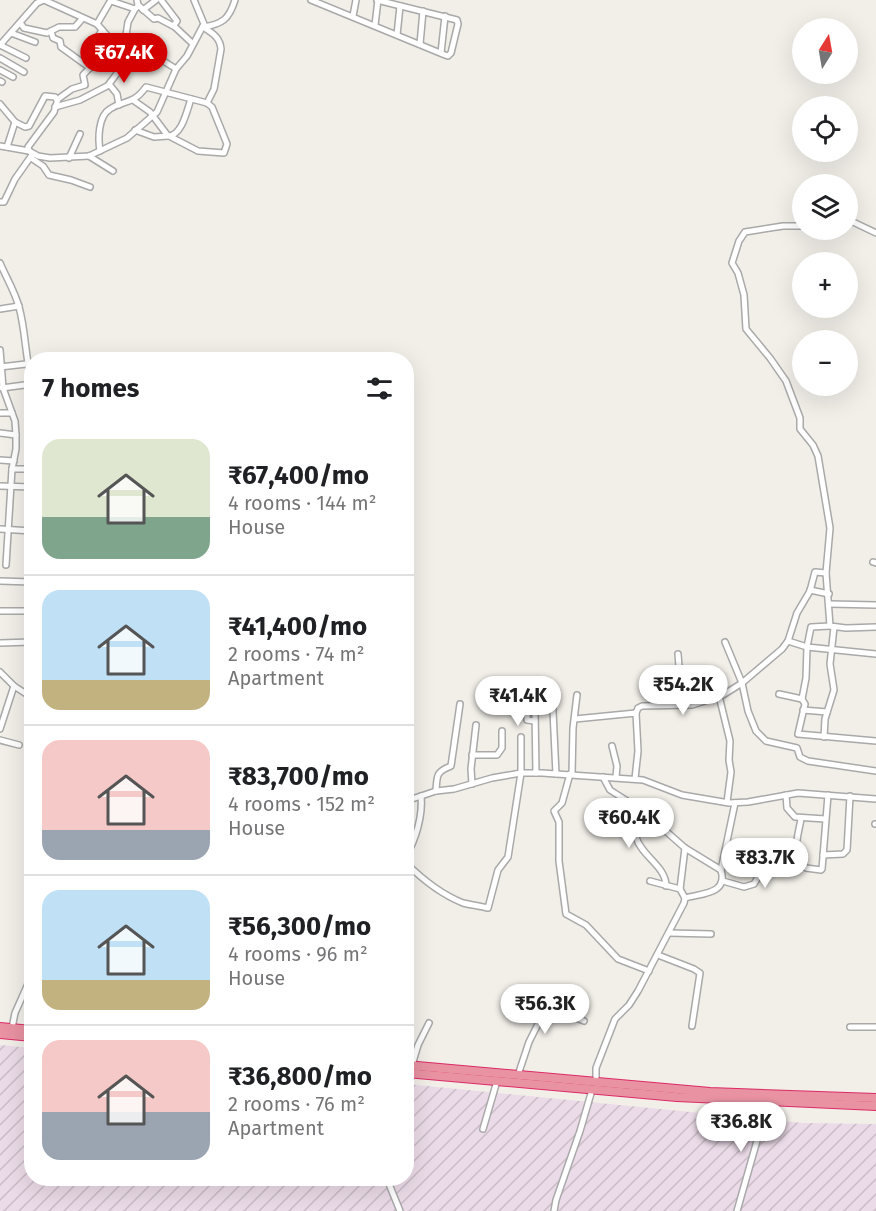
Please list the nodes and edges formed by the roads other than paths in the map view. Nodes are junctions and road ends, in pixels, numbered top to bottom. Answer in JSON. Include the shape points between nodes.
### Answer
{"nodes":[{"id":1,"x":156,"y":0,"type":"edge"},
{"id":2,"x":160,"y":0,"type":"edge"},
{"id":3,"x":194,"y":0,"type":"edge"},
{"id":4,"x":236,"y":0,"type":"edge"},
{"id":5,"x":311,"y":0,"type":"edge"},
{"id":6,"x":330,"y":0,"type":"edge"},
{"id":7,"x":356,"y":0,"type":"edge"},
{"id":8,"x":377,"y":0,"type":"edge"},
{"id":9,"x":111,"y":1,"type":"edge"},
{"id":10,"x":137,"y":5,"type":"edge"},
{"id":11,"x":400,"y":6,"type":"junction"},
{"id":12,"x":330,"y":7,"type":"junction"},
{"id":13,"x":143,"y":10,"type":"junction"},
{"id":14,"x":423,"y":11,"type":"junction"},
{"id":15,"x":353,"y":16,"type":"junction"},
{"id":16,"x":445,"y":16,"type":"junction"},
{"id":17,"x":82,"y":19,"type":"junction"},
{"id":18,"x":21,"y":24,"type":"junction"},
{"id":19,"x":97,"y":24,"type":"junction"},
{"id":20,"x":375,"y":26,"type":"junction"},
{"id":21,"x":175,"y":27,"type":"junction"},
{"id":22,"x":203,"y":27,"type":"junction"},
{"id":23,"x":102,"y":30,"type":"junction"},
{"id":24,"x":51,"y":31,"type":"junction"},
{"id":25,"x":11,"y":33,"type":"junction"},
{"id":26,"x":397,"y":35,"type":"junction"},
{"id":27,"x":123,"y":40,"type":"junction"},
{"id":28,"x":35,"y":42,"type":"dead end"},
{"id":29,"x":193,"y":44,"type":"junction"},
{"id":30,"x":420,"y":44,"type":"junction"},
{"id":31,"x":0,"y":45,"type":"edge"},
{"id":32,"x":441,"y":53,"type":"junction"},
{"id":33,"x":100,"y":57,"type":"junction"},
{"id":34,"x":0,"y":58,"type":"edge"},
{"id":35,"x":26,"y":58,"type":"dead end"},
{"id":36,"x":90,"y":68,"type":"junction"},
{"id":37,"x":176,"y":69,"type":"junction"},
{"id":38,"x":0,"y":70,"type":"edge"},
{"id":39,"x":24,"y":72,"type":"dead end"},
{"id":40,"x":13,"y":77,"type":"dead end"},
{"id":41,"x":109,"y":85,"type":"junction"},
{"id":42,"x":166,"y":92,"type":"junction"},
{"id":43,"x":191,"y":99,"type":"junction"},
{"id":44,"x":57,"y":100,"type":"junction"},
{"id":45,"x":133,"y":100,"type":"junction"},
{"id":46,"x":207,"y":103,"type":"junction"},
{"id":47,"x":0,"y":104,"type":"edge"},
{"id":48,"x":119,"y":105,"type":"junction"},
{"id":49,"x":55,"y":108,"type":"junction"},
{"id":50,"x":152,"y":115,"type":"junction"},
{"id":51,"x":15,"y":122,"type":"junction"},
{"id":52,"x":135,"y":130,"type":"junction"},
{"id":53,"x":80,"y":134,"type":"dead end"},
{"id":54,"x":170,"y":137,"type":"junction"},
{"id":55,"x":0,"y":146,"type":"edge"},
{"id":56,"x":7,"y":147,"type":"junction"},
{"id":57,"x":100,"y":151,"type":"junction"},
{"id":58,"x":31,"y":154,"type":"junction"},
{"id":59,"x":89,"y":156,"type":"junction"},
{"id":60,"x":69,"y":158,"type":"junction"},
{"id":61,"x":113,"y":171,"type":"dead end"},
{"id":62,"x":90,"y":187,"type":"dead end"},
{"id":63,"x":0,"y":202,"type":"edge"},
{"id":64,"x":858,"y":224,"type":"edge"},
{"id":65,"x":792,"y":226,"type":"edge"},
{"id":66,"x":876,"y":233,"type":"edge"},
{"id":67,"x":0,"y":264,"type":"edge"},
{"id":68,"x":19,"y":306,"type":"junction"},
{"id":69,"x":0,"y":309,"type":"edge"},
{"id":70,"x":0,"y":350,"type":"edge"},
{"id":71,"x":27,"y":352,"type":"edge"},
{"id":72,"x":24,"y":364,"type":"edge"},
{"id":73,"x":1,"y":367,"type":"edge"},
{"id":74,"x":24,"y":384,"type":"edge"},
{"id":75,"x":2,"y":388,"type":"edge"},
{"id":76,"x":0,"y":413,"type":"edge"},
{"id":77,"x":12,"y":413,"type":"junction"},
{"id":78,"x":0,"y":433,"type":"edge"},
{"id":79,"x":16,"y":435,"type":"junction"},
{"id":80,"x":0,"y":460,"type":"edge"},
{"id":81,"x":14,"y":461,"type":"junction"},
{"id":82,"x":12,"y":469,"type":"junction"},
{"id":83,"x":24,"y":469,"type":"edge"},
{"id":84,"x":0,"y":486,"type":"edge"},
{"id":85,"x":11,"y":487,"type":"junction"},
{"id":86,"x":24,"y":488,"type":"edge"},
{"id":87,"x":0,"y":529,"type":"edge"},
{"id":88,"x":9,"y":530,"type":"junction"},
{"id":89,"x":24,"y":531,"type":"edge"},
{"id":90,"x":6,"y":565,"type":"dead end"},
{"id":91,"x":826,"y":573,"type":"junction"},
{"id":92,"x":0,"y":581,"type":"edge"},
{"id":93,"x":24,"y":582,"type":"edge"},
{"id":94,"x":810,"y":590,"type":"junction"},
{"id":95,"x":829,"y":594,"type":"junction"},
{"id":96,"x":830,"y":604,"type":"junction"},
{"id":97,"x":876,"y":605,"type":"edge"},
{"id":98,"x":0,"y":611,"type":"edge"},
{"id":99,"x":24,"y":611,"type":"edge"},
{"id":100,"x":832,"y":626,"type":"junction"},
{"id":101,"x":876,"y":627,"type":"edge"},
{"id":102,"x":788,"y":641,"type":"junction"},
{"id":103,"x":24,"y":642,"type":"edge"},
{"id":104,"x":725,"y":642,"type":"dead end"},
{"id":105,"x":0,"y":643,"type":"edge"},
{"id":106,"x":807,"y":647,"type":"junction"},
{"id":107,"x":832,"y":650,"type":"junction"},
{"id":108,"x":678,"y":654,"type":"dead end"},
{"id":109,"x":876,"y":654,"type":"edge"},
{"id":110,"x":0,"y":672,"type":"edge"},
{"id":111,"x":742,"y":683,"type":"junction"},
{"id":112,"x":14,"y":686,"type":"junction"},
{"id":113,"x":538,"y":688,"type":"dead end"},
{"id":114,"x":552,"y":690,"type":"dead end"},
{"id":115,"x":24,"y":693,"type":"edge"},
{"id":116,"x":779,"y":694,"type":"dead end"},
{"id":117,"x":577,"y":695,"type":"dead end"},
{"id":118,"x":719,"y":696,"type":"junction"},
{"id":119,"x":802,"y":699,"type":"junction"},
{"id":120,"x":460,"y":704,"type":"dead end"},
{"id":121,"x":678,"y":705,"type":"junction"},
{"id":122,"x":527,"y":709,"type":"dead end"},
{"id":123,"x":803,"y":710,"type":"junction"},
{"id":124,"x":826,"y":712,"type":"junction"},
{"id":125,"x":636,"y":713,"type":"junction"},
{"id":126,"x":575,"y":719,"type":"junction"},
{"id":127,"x":535,"y":722,"type":"junction"},
{"id":128,"x":476,"y":725,"type":"dead end"},
{"id":129,"x":0,"y":729,"type":"edge"},
{"id":130,"x":502,"y":731,"type":"dead end"},
{"id":131,"x":521,"y":737,"type":"dead end"},
{"id":132,"x":824,"y":737,"type":"junction"},
{"id":133,"x":0,"y":740,"type":"edge"},
{"id":134,"x":876,"y":741,"type":"edge"},
{"id":135,"x":19,"y":745,"type":"dead end"},
{"id":136,"x":612,"y":746,"type":"dead end"},
{"id":137,"x":472,"y":755,"type":"junction"},
{"id":138,"x":876,"y":771,"type":"edge"},
{"id":139,"x":521,"y":773,"type":"junction"},
{"id":140,"x":536,"y":773,"type":"junction"},
{"id":141,"x":556,"y":774,"type":"junction"},
{"id":142,"x":571,"y":774,"type":"junction"},
{"id":143,"x":603,"y":777,"type":"junction"},
{"id":144,"x":616,"y":777,"type":"junction"},
{"id":145,"x":635,"y":779,"type":"junction"},
{"id":146,"x":472,"y":784,"type":"junction"},
{"id":147,"x":436,"y":791,"type":"junction"},
{"id":148,"x":786,"y":795,"type":"junction"},
{"id":149,"x":828,"y":795,"type":"junction"},
{"id":150,"x":421,"y":796,"type":"junction"},
{"id":151,"x":850,"y":796,"type":"junction"},
{"id":152,"x":414,"y":798,"type":"edge"},
{"id":153,"x":876,"y":799,"type":"edge"},
{"id":154,"x":727,"y":802,"type":"junction"},
{"id":155,"x":735,"y":803,"type":"junction"},
{"id":156,"x":638,"y":808,"type":"junction"},
{"id":157,"x":801,"y":819,"type":"junction"},
{"id":158,"x":825,"y":819,"type":"junction"},
{"id":159,"x":414,"y":841,"type":"edge"},
{"id":160,"x":685,"y":848,"type":"junction"},
{"id":161,"x":796,"y":848,"type":"junction"},
{"id":162,"x":823,"y":855,"type":"junction"},
{"id":163,"x":720,"y":870,"type":"junction"},
{"id":164,"x":414,"y":871,"type":"edge"},
{"id":165,"x":650,"y":881,"type":"dead end"},
{"id":166,"x":723,"y":881,"type":"junction"},
{"id":167,"x":666,"y":886,"type":"junction"},
{"id":168,"x":680,"y":890,"type":"junction"},
{"id":169,"x":685,"y":898,"type":"junction"},
{"id":170,"x":669,"y":933,"type":"junction"},
{"id":171,"x":711,"y":934,"type":"dead end"},
{"id":172,"x":658,"y":955,"type":"junction"},
{"id":173,"x":649,"y":971,"type":"junction"},
{"id":174,"x":24,"y":991,"type":"edge"},
{"id":175,"x":584,"y":1021,"type":"dead end"},
{"id":176,"x":429,"y":1023,"type":"dead end"},
{"id":177,"x":692,"y":1026,"type":"dead end"},
{"id":178,"x":0,"y":1027,"type":"edge"},
{"id":179,"x":850,"y":1027,"type":"dead end"},
{"id":180,"x":876,"y":1027,"type":"edge"},
{"id":181,"x":12,"y":1028,"type":"junction"},
{"id":182,"x":24,"y":1029,"type":"edge"},
{"id":183,"x":0,"y":1034,"type":"edge"},
{"id":184,"x":24,"y":1036,"type":"edge"},
{"id":185,"x":414,"y":1054,"type":"edge"},
{"id":186,"x":414,"y":1065,"type":"edge"},
{"id":187,"x":414,"y":1073,"type":"edge"},
{"id":188,"x":518,"y":1075,"type":"junction"},
{"id":189,"x":497,"y":1081,"type":"junction"},
{"id":190,"x":595,"y":1088,"type":"junction"},
{"id":191,"x":876,"y":1098,"type":"edge"},
{"id":192,"x":768,"y":1102,"type":"junction"},
{"id":193,"x":876,"y":1106,"type":"edge"},
{"id":194,"x":483,"y":1129,"type":"dead end"},
{"id":195,"x":390,"y":1186,"type":"edge"},
{"id":196,"x":400,"y":1211,"type":"edge"},
{"id":197,"x":554,"y":1211,"type":"edge"},
{"id":198,"x":737,"y":1211,"type":"edge"}],
"edges":[{"from":1,"to":13,"type":"street"},
{"from":2,"to":21,"type":"street","via":[[177,21]]},
{"from":3,"to":22,"type":"street"},
{"from":4,"to":22,"type":"street","via":[[227,19]]},
{"from":5,"to":12,"type":"street"},
{"from":6,"to":12,"type":"street"},
{"from":7,"to":15,"type":"street"},
{"from":8,"to":11,"type":"street"},
{"from":8,"to":20,"type":"street"},
{"from":9,"to":10,"type":"street"},
{"from":9,"to":19,"type":"street"},
{"from":10,"to":13,"type":"street"},
{"from":10,"to":27,"type":"street"},
{"from":11,"to":14,"type":"street"},
{"from":11,"to":26,"type":"street"},
{"from":12,"to":15,"type":"street"},
{"from":13,"to":21,"type":"street"},
{"from":14,"to":16,"type":"street"},
{"from":14,"to":30,"type":"street"},
{"from":15,"to":20,"type":"street"},
{"from":16,"to":32,"type":"street"},
{"from":16,"to":32,"type":"street","via":[[458,24],[451,53]]},
{"from":17,"to":18,"type":"street","via":[[44,0]]},
{"from":17,"to":19,"type":"street"},
{"from":17,"to":24,"type":"street","via":[[75,27]]},
{"from":18,"to":24,"type":"street","via":[[39,33]]},
{"from":18,"to":25,"type":"street"},
{"from":19,"to":23,"type":"street"},
{"from":20,"to":26,"type":"street"},
{"from":21,"to":29,"type":"street"},
{"from":22,"to":29,"type":"street"},
{"from":22,"to":46,"type":"street","via":[[215,33],[221,44],[214,89]]},
{"from":23,"to":27,"type":"street","via":[[111,40]]},
{"from":23,"to":33,"type":"street","via":[[95,42]]},
{"from":24,"to":36,"type":"street","via":[[61,47]]},
{"from":25,"to":28,"type":"street"},
{"from":25,"to":31,"type":"street"},
{"from":26,"to":30,"type":"street"},
{"from":27,"to":37,"type":"street","via":[[141,54],[148,51]]},
{"from":29,"to":37,"type":"street"},
{"from":30,"to":32,"type":"street"},
{"from":31,"to":35,"type":"street"},
{"from":33,"to":36,"type":"street"},
{"from":33,"to":41,"type":"street","via":[[118,67]]},
{"from":34,"to":39,"type":"street"},
{"from":36,"to":44,"type":"street","via":[[83,75],[85,85]]},
{"from":37,"to":42,"type":"street"},
{"from":38,"to":40,"type":"street"},
{"from":41,"to":48,"type":"street","via":[[117,94]]},
{"from":41,"to":49,"type":"street"},
{"from":42,"to":43,"type":"street"},
{"from":42,"to":45,"type":"street","via":[[146,87]]},
{"from":42,"to":50,"type":"street","via":[[159,110]]},
{"from":43,"to":46,"type":"street"},
{"from":43,"to":54,"type":"street","via":[[176,135]]},
{"from":44,"to":49,"type":"street"},
{"from":44,"to":51,"type":"street","via":[[46,95],[29,126]]},
{"from":45,"to":48,"type":"street"},
{"from":45,"to":50,"type":"street"},
{"from":46,"to":54,"type":"street","via":[[226,139],[224,153],[198,151]]},
{"from":47,"to":51,"type":"street"},
{"from":48,"to":57,"type":"street","via":[[105,114],[99,131]]},
{"from":49,"to":58,"type":"street","via":[[28,147]]},
{"from":50,"to":52,"type":"street"},
{"from":50,"to":54,"type":"street"},
{"from":51,"to":56,"type":"street"},
{"from":52,"to":54,"type":"street","via":[[154,137]]},
{"from":52,"to":57,"type":"street"},
{"from":53,"to":60,"type":"street"},
{"from":55,"to":56,"type":"street"},
{"from":56,"to":58,"type":"street"},
{"from":57,"to":59,"type":"street"},
{"from":58,"to":60,"type":"street"},
{"from":58,"to":62,"type":"street","via":[[49,175]]},
{"from":58,"to":63,"type":"street","via":[[4,202]]},
{"from":59,"to":60,"type":"street"},
{"from":59,"to":61,"type":"street"},
{"from":64,"to":66,"type":"street"},
{"from":65,"to":91,"type":"street","via":[[745,232],[732,263],[744,295],[746,329],[786,381],[801,429],[818,456],[830,528]]},
{"from":67,"to":68,"type":"street"},
{"from":68,"to":69,"type":"street"},
{"from":68,"to":71,"type":"street"},
{"from":70,"to":73,"type":"street"},
{"from":72,"to":73,"type":"street"},
{"from":73,"to":75,"type":"street"},
{"from":74,"to":75,"type":"street"},
{"from":75,"to":77,"type":"street"},
{"from":76,"to":77,"type":"street"},
{"from":77,"to":79,"type":"street"},
{"from":78,"to":79,"type":"street"},
{"from":79,"to":81,"type":"street"},
{"from":80,"to":81,"type":"street"},
{"from":81,"to":82,"type":"street"},
{"from":82,"to":83,"type":"street"},
{"from":82,"to":85,"type":"street"},
{"from":84,"to":85,"type":"street"},
{"from":85,"to":86,"type":"street"},
{"from":85,"to":88,"type":"street"},
{"from":87,"to":88,"type":"street"},
{"from":88,"to":89,"type":"street"},
{"from":88,"to":90,"type":"street"},
{"from":91,"to":94,"type":"street","via":[[815,572]]},
{"from":91,"to":95,"type":"street"},
{"from":92,"to":93,"type":"street"},
{"from":94,"to":95,"type":"street"},
{"from":94,"to":102,"type":"street"},
{"from":95,"to":96,"type":"street"},
{"from":96,"to":97,"type":"street"},
{"from":96,"to":100,"type":"street"},
{"from":98,"to":99,"type":"street"},
{"from":100,"to":101,"type":"street"},
{"from":100,"to":106,"type":"street","via":[[811,627]]},
{"from":100,"to":107,"type":"street"},
{"from":102,"to":106,"type":"street"},
{"from":102,"to":111,"type":"street"},
{"from":103,"to":105,"type":"street"},
{"from":104,"to":111,"type":"street"},
{"from":106,"to":107,"type":"street"},
{"from":106,"to":119,"type":"street"},
{"from":107,"to":109,"type":"street"},
{"from":107,"to":124,"type":"street","via":[[834,690]]},
{"from":108,"to":121,"type":"street"},
{"from":110,"to":112,"type":"street"},
{"from":111,"to":118,"type":"street"},
{"from":111,"to":138,"type":"street","via":[[753,724],[763,739],[797,748],[800,757],[808,761]]},
{"from":112,"to":115,"type":"street"},
{"from":112,"to":129,"type":"street"},
{"from":113,"to":127,"type":"street"},
{"from":114,"to":141,"type":"street"},
{"from":116,"to":119,"type":"street"},
{"from":117,"to":126,"type":"street"},
{"from":118,"to":121,"type":"street","via":[[692,705]]},
{"from":118,"to":154,"type":"street","via":[[730,741]]},
{"from":119,"to":123,"type":"street"},
{"from":120,"to":147,"type":"street","via":[[453,762],[439,773]]},
{"from":121,"to":125,"type":"street","via":[[642,706]]},
{"from":122,"to":127,"type":"street","via":[[527,720]]},
{"from":123,"to":124,"type":"street"},
{"from":123,"to":132,"type":"street","via":[[798,734]]},
{"from":124,"to":132,"type":"street"},
{"from":125,"to":126,"type":"street"},
{"from":125,"to":145,"type":"street"},
{"from":126,"to":142,"type":"street"},
{"from":127,"to":140,"type":"street"},
{"from":128,"to":137,"type":"street"},
{"from":130,"to":137,"type":"street","via":[[502,748],[496,755]]},
{"from":131,"to":139,"type":"street"},
{"from":132,"to":134,"type":"street"},
{"from":133,"to":135,"type":"street"},
{"from":136,"to":144,"type":"street"},
{"from":137,"to":146,"type":"street"},
{"from":139,"to":140,"type":"street"},
{"from":139,"to":146,"type":"street"},
{"from":139,"to":164,"type":"street","via":[[508,857],[498,870],[488,908],[463,903]]},
{"from":140,"to":141,"type":"street"},
{"from":141,"to":142,"type":"street"},
{"from":142,"to":143,"type":"street"},
{"from":142,"to":173,"type":"street","via":[[562,803],[554,811],[559,822],[566,914],[586,925],[618,959]]},
{"from":143,"to":144,"type":"street"},
{"from":143,"to":156,"type":"street","via":[[610,790]]},
{"from":144,"to":145,"type":"street"},
{"from":145,"to":154,"type":"street","via":[[682,795]]},
{"from":146,"to":147,"type":"street"},
{"from":147,"to":150,"type":"street"},
{"from":148,"to":149,"type":"street"},
{"from":148,"to":155,"type":"street"},
{"from":148,"to":157,"type":"street","via":[[787,808]]},
{"from":149,"to":151,"type":"street"},
{"from":149,"to":158,"type":"street"},
{"from":150,"to":152,"type":"street"},
{"from":150,"to":159,"type":"street"},
{"from":151,"to":153,"type":"street"},
{"from":151,"to":162,"type":"street","via":[[847,850],[843,854]]},
{"from":154,"to":155,"type":"street"},
{"from":155,"to":163,"type":"street"},
{"from":156,"to":160,"type":"street"},
{"from":156,"to":167,"type":"street","via":[[636,839],[661,870]]},
{"from":157,"to":158,"type":"street"},
{"from":157,"to":161,"type":"street"},
{"from":158,"to":162,"type":"street"},
{"from":160,"to":163,"type":"street"},
{"from":160,"to":168,"type":"street"},
{"from":161,"to":162,"type":"street","via":[[796,857],[806,868],[821,870]]},
{"from":161,"to":166,"type":"street","via":[[769,858],[754,884],[744,887]]},
{"from":163,"to":166,"type":"street"},
{"from":165,"to":167,"type":"street"},
{"from":166,"to":169,"type":"street","via":[[711,891]]},
{"from":167,"to":168,"type":"street"},
{"from":168,"to":169,"type":"street"},
{"from":169,"to":170,"type":"street"},
{"from":170,"to":171,"type":"street"},
{"from":170,"to":172,"type":"street"},
{"from":172,"to":173,"type":"street"},
{"from":172,"to":177,"type":"street","via":[[700,973]]},
{"from":173,"to":190,"type":"street","via":[[633,1000],[615,1018],[596,1068]]},
{"from":174,"to":181,"type":"street"},
{"from":175,"to":188,"type":"street","via":[[554,1009],[545,1010]]},
{"from":176,"to":185,"type":"street"},
{"from":178,"to":181,"type":"highway"},
{"from":179,"to":180,"type":"street"},
{"from":181,"to":182,"type":"highway"},
{"from":183,"to":184,"type":"highway"},
{"from":186,"to":188,"type":"highway"},
{"from":187,"to":189,"type":"highway"},
{"from":188,"to":190,"type":"highway"},
{"from":189,"to":190,"type":"highway"},
{"from":189,"to":194,"type":"street"},
{"from":190,"to":191,"type":"highway"},
{"from":190,"to":192,"type":"highway"},
{"from":190,"to":197,"type":"street"},
{"from":192,"to":193,"type":"highway"},
{"from":192,"to":198,"type":"street"},
{"from":195,"to":196,"type":"street"}]}
